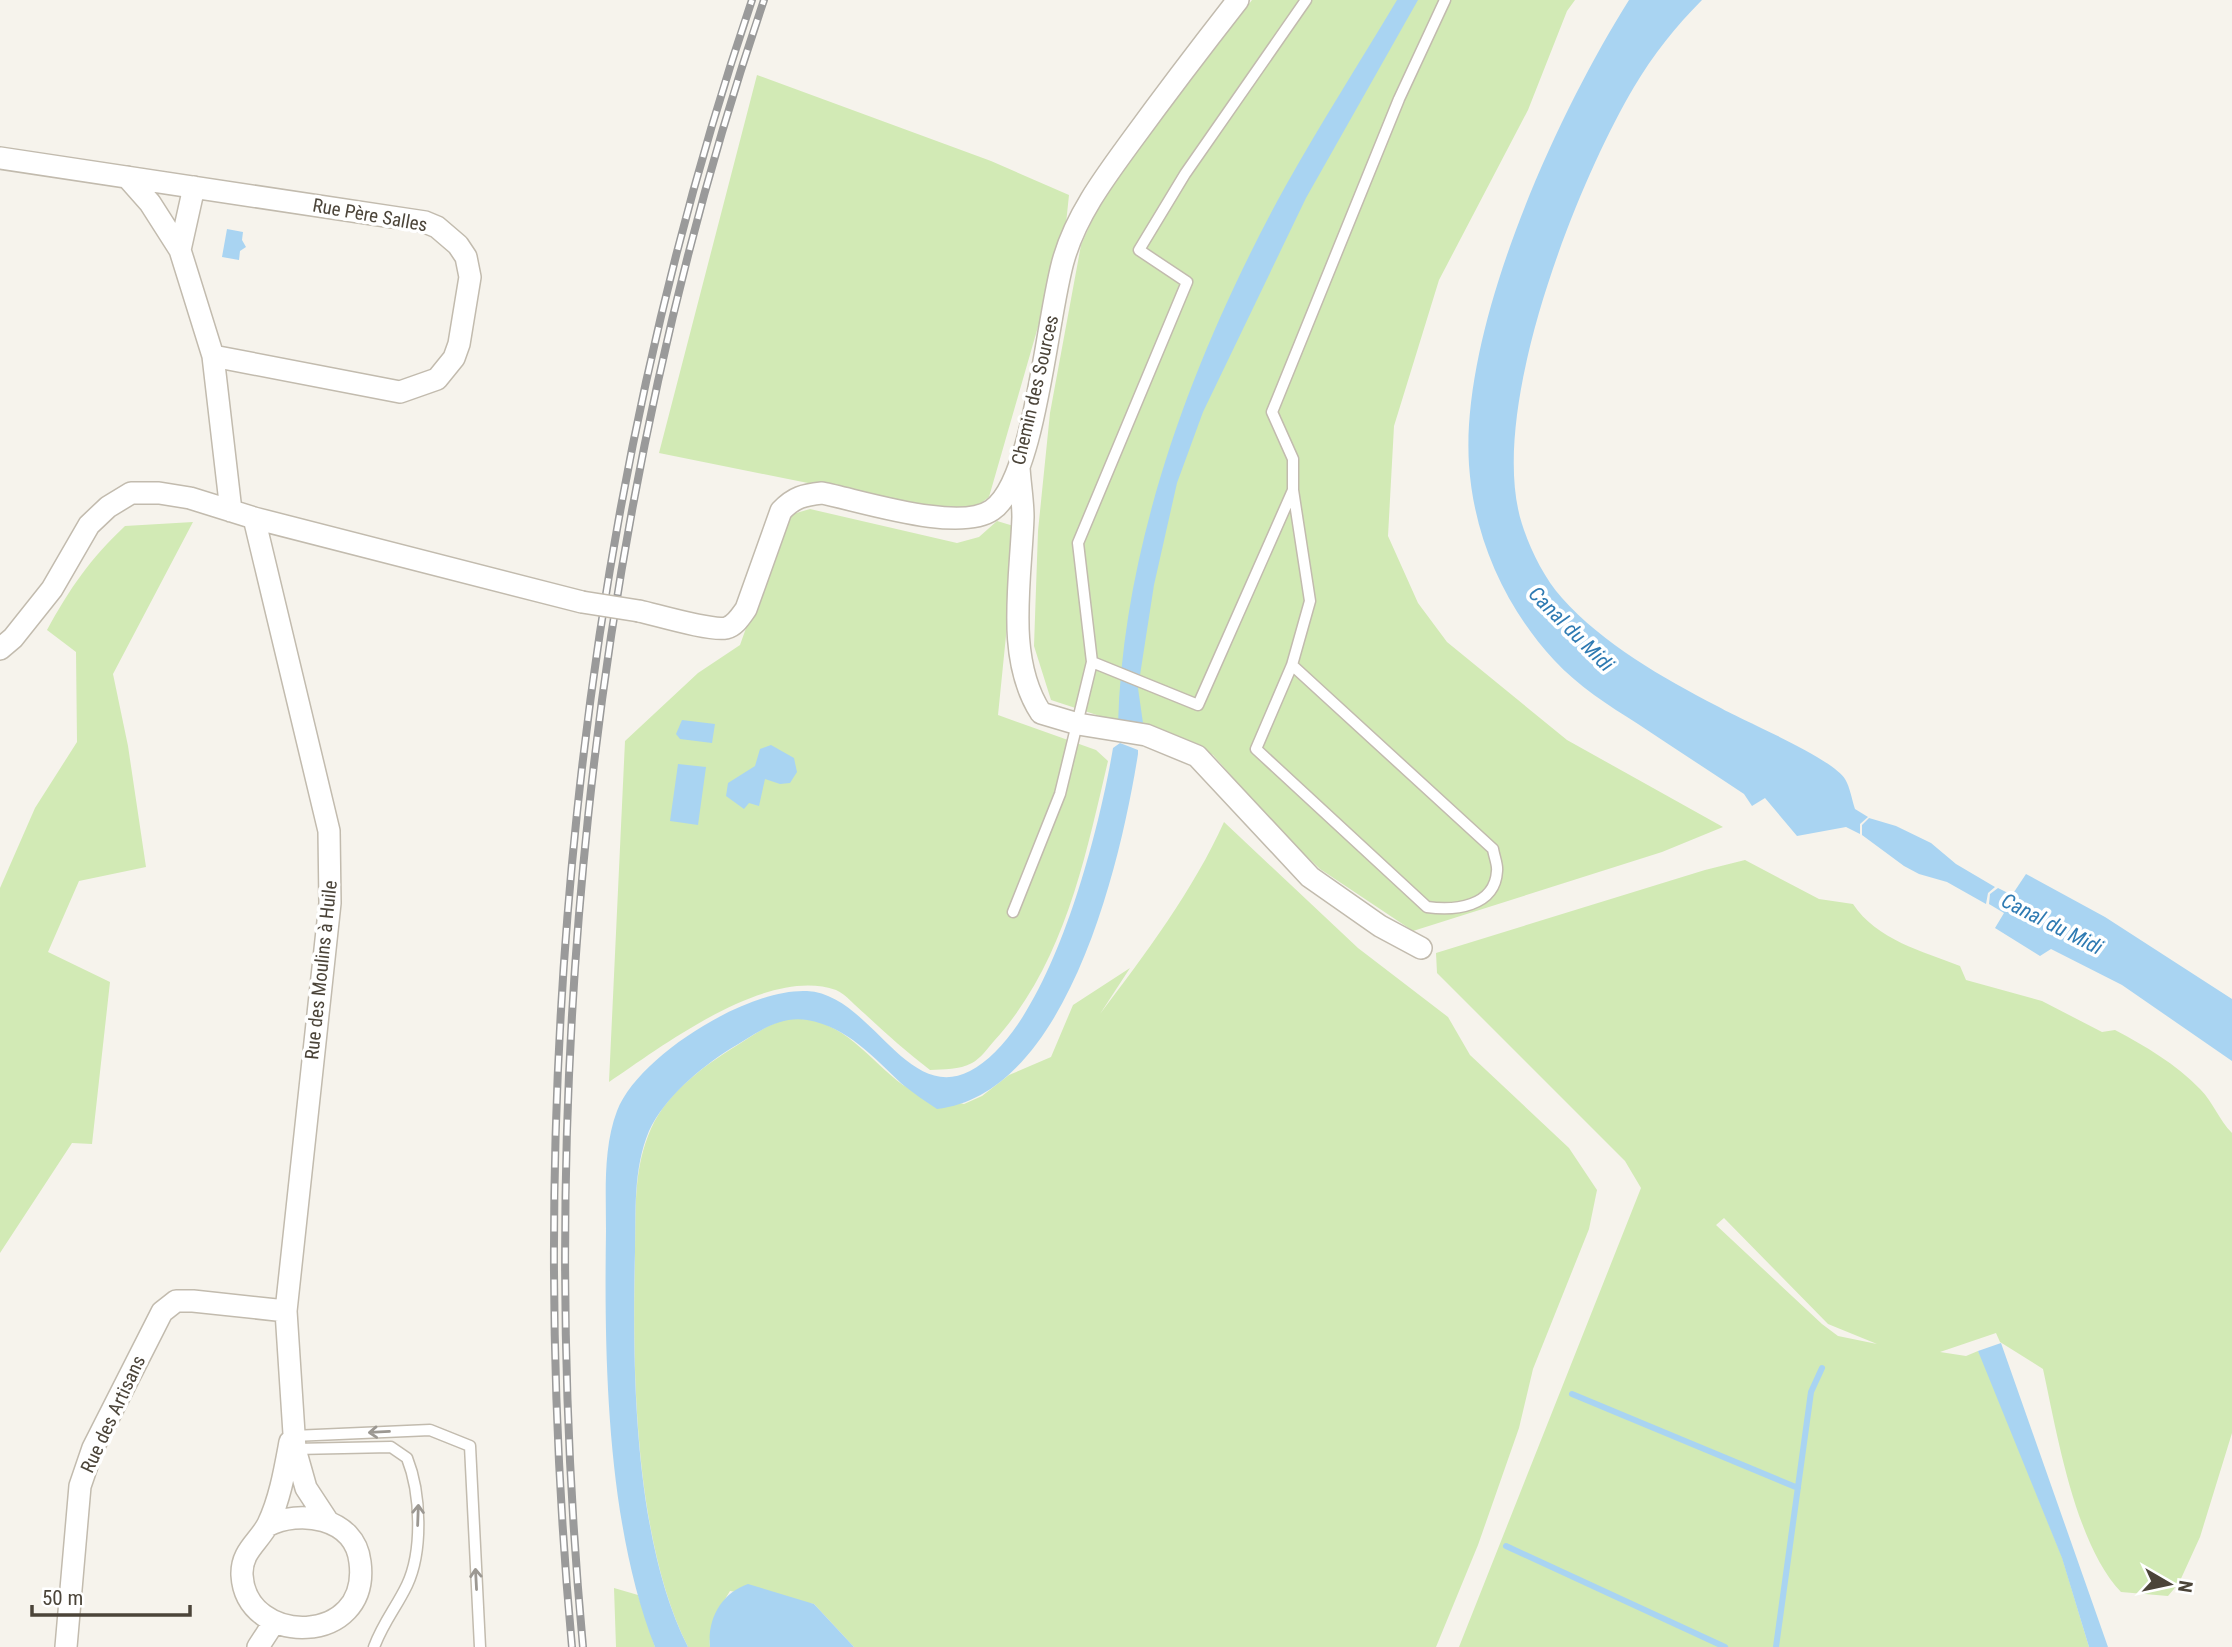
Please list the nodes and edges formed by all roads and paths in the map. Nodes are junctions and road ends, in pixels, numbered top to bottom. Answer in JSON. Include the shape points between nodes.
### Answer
{"nodes":[{"id":1,"x":1238,"y":0,"type":"edge"},
{"id":2,"x":1306,"y":0,"type":"edge"},
{"id":3,"x":1445,"y":0,"type":"edge"},
{"id":4,"x":0,"y":158,"type":"edge"},
{"id":5,"x":127,"y":177,"type":"junction"},
{"id":6,"x":194,"y":187,"type":"junction"},
{"id":7,"x":180,"y":250,"type":"junction"},
{"id":8,"x":213,"y":356,"type":"junction"},
{"id":9,"x":1019,"y":466,"type":"junction"},
{"id":10,"x":1293,"y":490,"type":"junction"},
{"id":11,"x":231,"y":511,"type":"junction"},
{"id":12,"x":254,"y":517,"type":"junction"},
{"id":13,"x":0,"y":649,"type":"edge"},
{"id":14,"x":1092,"y":663,"type":"junction"},
{"id":15,"x":1292,"y":665,"type":"junction"},
{"id":16,"x":1078,"y":724,"type":"junction"},
{"id":17,"x":1013,"y":912,"type":"dead end"},
{"id":18,"x":1421,"y":948,"type":"dead end"},
{"id":19,"x":286,"y":1311,"type":"junction"},
{"id":20,"x":293,"y":1438,"type":"junction"},
{"id":21,"x":327,"y":1520,"type":"junction"},
{"id":22,"x":267,"y":1526,"type":"junction"},
{"id":23,"x":343,"y":1619,"type":"junction"},
{"id":24,"x":271,"y":1627,"type":"junction"},
{"id":25,"x":296,"y":1641,"type":"edge"},
{"id":26,"x":66,"y":1647,"type":"edge"},
{"id":27,"x":258,"y":1647,"type":"edge"},
{"id":28,"x":332,"y":1647,"type":"edge"},
{"id":29,"x":374,"y":1647,"type":"edge"},
{"id":30,"x":480,"y":1647,"type":"edge"}],
"edges":[{"from":1,"to":9,"type":"street","name":"Chemin des Sources","via":[[1080,217],[1064,258]]},
{"from":2,"to":14,"type":"lane","via":[[1185,174],[1139,250],[1187,282],[1078,543]]},
{"from":3,"to":10,"type":"lane","via":[[1399,99],[1272,412],[1293,459]]},
{"from":4,"to":5,"type":"street","name":"Rue Père Salles"},
{"from":5,"to":6,"type":"street","name":"Rue Père Salles"},
{"from":5,"to":7,"type":"street","via":[[150,202]]},
{"from":6,"to":7,"type":"street"},
{"from":6,"to":8,"type":"street","name":"Rue Père Salles","via":[[425,222],[458,245],[470,276],[454,358],[437,379],[414,390],[382,390]]},
{"from":7,"to":8,"type":"street"},
{"from":8,"to":11,"type":"street"},
{"from":9,"to":12,"type":"street","name":"Chemin des Sources","bridge":true,"via":[[994,510],[974,519],[950,520],[822,493],[791,500],[781,511],[746,609],[727,628],[582,602]]},
{"from":9,"to":16,"type":"street","via":[[1023,515],[1020,659],[1031,698],[1041,713]]},
{"from":10,"to":14,"type":"lane","via":[[1198,705]]},
{"from":10,"to":15,"type":"lane","via":[[1310,601]]},
{"from":11,"to":12,"type":"street"},
{"from":11,"to":13,"type":"street","via":[[190,498],[131,493],[89,525],[52,589]]},
{"from":12,"to":19,"type":"street","name":"Rue des Moulins à Huile","via":[[329,831],[331,868]]},
{"from":14,"to":16,"type":"lane"},
{"from":15,"to":15,"type":"lane","via":[[1256,748],[1427,907],[1452,911],[1474,904],[1489,892],[1497,872],[1493,849]]},
{"from":16,"to":17,"type":"lane","via":[[1060,794]]},
{"from":16,"to":18,"type":"street","via":[[1146,735],[1197,756],[1310,877],[1380,926]]},
{"from":19,"to":20,"type":"street","name":"Rue des Moulins à Huile"},
{"from":19,"to":26,"type":"street","name":"Rue des Artisans","via":[[176,1301],[162,1312],[93,1448],[80,1486]]},
{"from":20,"to":21,"type":"street","name":"Rue des Moulins à Huile","via":[[306,1488]]},
{"from":20,"to":22,"type":"street","name":"Rue des Moulins à Huile"},
{"from":29,"to":20,"type":"lane","one_way":true,"via":[[384,1619],[408,1582],[417,1538],[418,1503],[407,1458],[391,1447]]},
{"from":30,"to":20,"type":"lane","one_way":true,"via":[[470,1446],[430,1430]]},
{"from":21,"to":22,"type":"street","via":[[299,1515]]},
{"from":21,"to":23,"type":"street","via":[[349,1537],[360,1558],[358,1596]]},
{"from":22,"to":24,"type":"street","via":[[249,1546],[242,1576],[249,1605]]},
{"from":23,"to":25,"type":"street"},
{"from":23,"to":28,"type":"street"},
{"from":24,"to":25,"type":"street"},
{"from":24,"to":27,"type":"street"}]}
